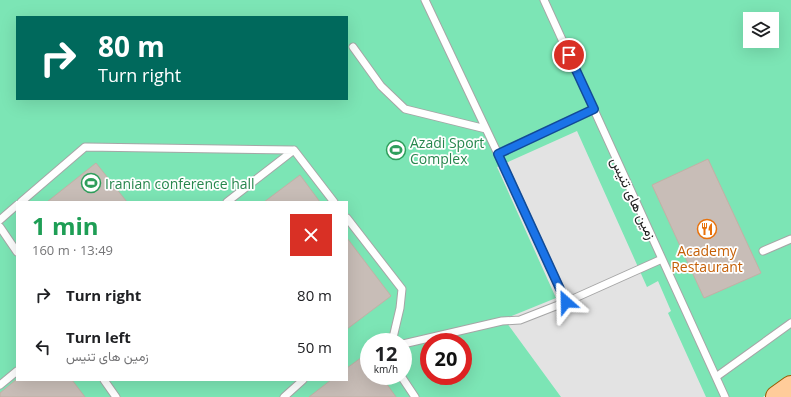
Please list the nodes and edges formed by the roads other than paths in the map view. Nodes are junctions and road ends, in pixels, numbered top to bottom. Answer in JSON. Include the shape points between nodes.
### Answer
{"nodes":[{"id":1,"x":425,"y":0,"type":"edge"},
{"id":2,"x":544,"y":0,"type":"edge"},
{"id":3,"x":353,"y":47,"type":"dead end"},
{"id":4,"x":594,"y":109,"type":"junction"},
{"id":5,"x":486,"y":129,"type":"junction"},
{"id":6,"x":294,"y":150,"type":"junction"},
{"id":7,"x":498,"y":154,"type":"junction"},
{"id":8,"x":22,"y":201,"type":"edge"},
{"id":9,"x":228,"y":201,"type":"edge"},
{"id":10,"x":333,"y":201,"type":"edge"},
{"id":11,"x":16,"y":206,"type":"edge"},
{"id":12,"x":348,"y":219,"type":"edge"},
{"id":13,"x":0,"y":220,"type":"edge"},
{"id":14,"x":0,"y":227,"type":"edge"},
{"id":15,"x":791,"y":239,"type":"edge"},
{"id":16,"x":16,"y":251,"type":"edge"},
{"id":17,"x":764,"y":251,"type":"dead end"},
{"id":18,"x":662,"y":259,"type":"junction"},
{"id":19,"x":566,"y":302,"type":"junction"},
{"id":20,"x":791,"y":323,"type":"edge"},
{"id":21,"x":394,"y":333,"type":"edge"},
{"id":22,"x":412,"y":342,"type":"edge"},
{"id":23,"x":16,"y":372,"type":"edge"},
{"id":24,"x":716,"y":377,"type":"junction"},
{"id":25,"x":105,"y":381,"type":"edge"},
{"id":26,"x":302,"y":381,"type":"edge"},
{"id":27,"x":0,"y":385,"type":"edge"},
{"id":28,"x":407,"y":385,"type":"edge"},
{"id":29,"x":791,"y":387,"type":"edge"},
{"id":30,"x":116,"y":397,"type":"edge"},
{"id":31,"x":284,"y":397,"type":"edge"},
{"id":32,"x":415,"y":397,"type":"edge"},
{"id":33,"x":725,"y":397,"type":"edge"},
{"id":34,"x":777,"y":397,"type":"edge"}],
"edges":[{"from":1,"to":5,"type":"lane"},
{"from":2,"to":4,"type":"lane","name":"زمین های تنیس"},
{"from":3,"to":5,"type":"lane","via":[[381,86],[406,108]]},
{"from":4,"to":7,"type":"lane"},
{"from":4,"to":18,"type":"lane","name":"زمین های تنیس"},
{"from":5,"to":7,"type":"lane"},
{"from":6,"to":8,"type":"lane","via":[[85,147]]},
{"from":6,"to":9,"type":"lane"},
{"from":6,"to":10,"type":"lane"},
{"from":7,"to":19,"type":"lane"},
{"from":11,"to":13,"type":"lane"},
{"from":12,"to":21,"type":"lane","via":[[402,289]]},
{"from":14,"to":16,"type":"lane"},
{"from":15,"to":17,"type":"lane"},
{"from":18,"to":19,"type":"lane"},
{"from":18,"to":24,"type":"lane","name":"زمین های تنیس"},
{"from":19,"to":22,"type":"lane","via":[[520,320],[502,321]]},
{"from":20,"to":24,"type":"lane"},
{"from":23,"to":27,"type":"lane"},
{"from":24,"to":33,"type":"lane","name":"زمین های تنیس"},
{"from":25,"to":30,"type":"lane"},
{"from":26,"to":31,"type":"lane"},
{"from":28,"to":32,"type":"lane"},
{"from":29,"to":34,"type":"main road"}]}
